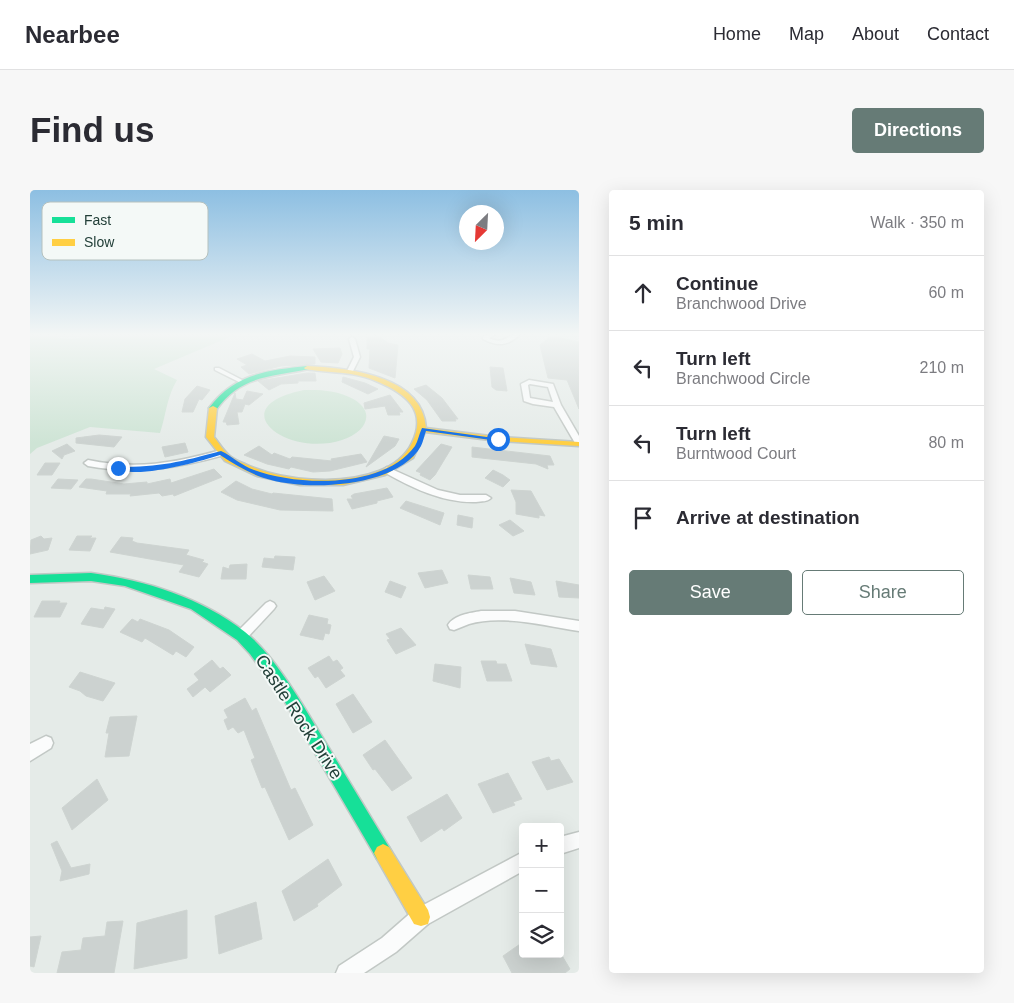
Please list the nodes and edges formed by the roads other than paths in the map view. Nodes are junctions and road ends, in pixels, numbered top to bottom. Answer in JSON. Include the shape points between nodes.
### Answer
{"nodes":[{"id":1,"x":218,"y":370,"type":"edge"},
{"id":2,"x":289,"y":370,"type":"edge"},
{"id":3,"x":337,"y":370,"type":"edge"},
{"id":4,"x":350,"y":371,"type":"joint"},
{"id":5,"x":243,"y":382,"type":"junction"},
{"id":6,"x":558,"y":405,"type":"junction"},
{"id":7,"x":424,"y":430,"type":"junction"},
{"id":8,"x":579,"y":443,"type":"edge"},
{"id":9,"x":221,"y":453,"type":"junction"},
{"id":10,"x":88,"y":463,"type":"dead end"},
{"id":11,"x":387,"y":470,"type":"junction"},
{"id":12,"x":486,"y":498,"type":"dead end"},
{"id":13,"x":30,"y":579,"type":"edge"},
{"id":14,"x":270,"y":606,"type":"dead end"},
{"id":15,"x":454,"y":625,"type":"dead end"},
{"id":16,"x":579,"y":626,"type":"edge"},
{"id":17,"x":241,"y":636,"type":"junction"},
{"id":18,"x":46,"y":743,"type":"dead end"},
{"id":19,"x":30,"y":752,"type":"edge"},
{"id":20,"x":579,"y":840,"type":"edge"},
{"id":21,"x":564,"y":845,"type":"edge"},
{"id":22,"x":519,"y":863,"type":"edge"},
{"id":23,"x":421,"y":917,"type":"junction"},
{"id":24,"x":346,"y":973,"type":"edge"}],
"edges":[{"from":1,"to":5,"type":"street"},
{"from":2,"to":5,"type":"street"},
{"from":3,"to":4,"type":"street"},
{"from":4,"to":7,"type":"street","via":[[376,378],[403,393],[420,412]]},
{"from":5,"to":9,"type":"street","via":[[217,401],[208,416],[208,434]]},
{"from":6,"to":6,"type":"street","via":[[550,385],[524,384],[527,399]]},
{"from":6,"to":8,"type":"street"},
{"from":7,"to":8,"type":"street","via":[[498,439]]},
{"from":7,"to":11,"type":"street","via":[[414,452]]},
{"from":9,"to":10,"type":"street","via":[[155,469],[129,470]]},
{"from":9,"to":11,"type":"street","via":[[249,471],[290,482],[334,483],[365,478]]},
{"from":11,"to":12,"type":"street","via":[[443,496],[470,500]]},
{"from":13,"to":17,"type":"street","name":"Castle Rock Drive","via":[[91,577],[125,582],[195,606]]},
{"from":14,"to":17,"type":"street"},
{"from":15,"to":16,"type":"street","via":[[469,618],[491,616]]},
{"from":17,"to":23,"type":"street","name":"Castle Rock Drive","via":[[290,697]]},
{"from":18,"to":19,"type":"street"},
{"from":20,"to":21,"type":"street"},
{"from":22,"to":23,"type":"street"},
{"from":23,"to":24,"type":"street","via":[[389,945]]}]}
